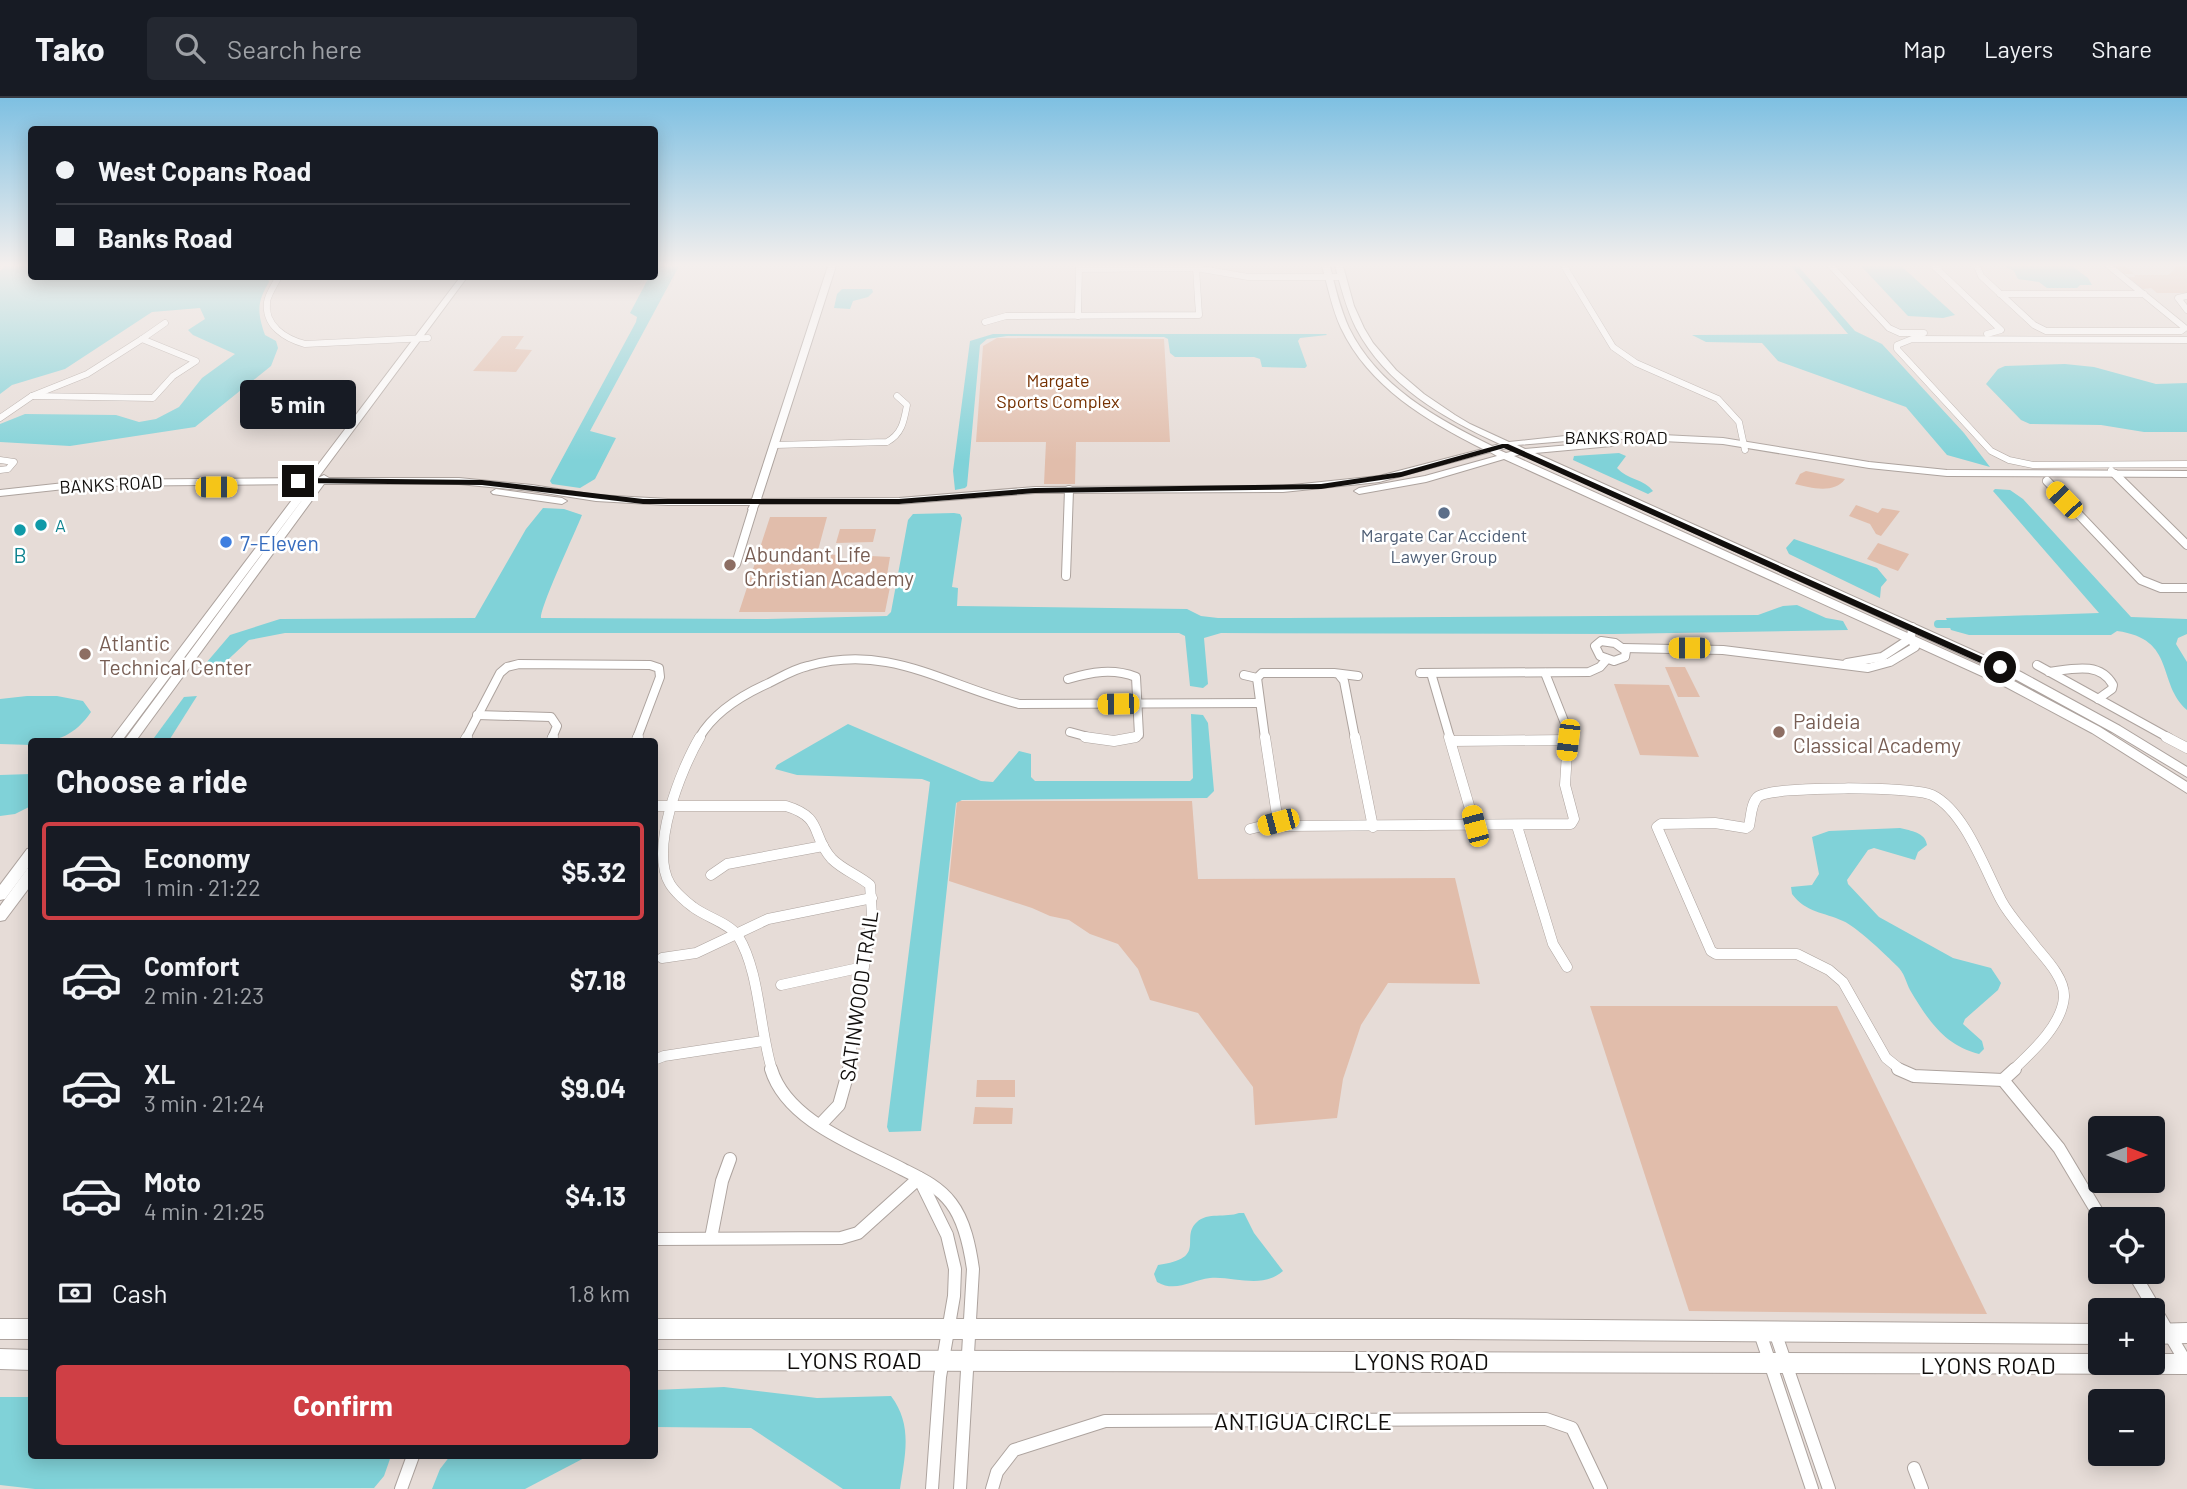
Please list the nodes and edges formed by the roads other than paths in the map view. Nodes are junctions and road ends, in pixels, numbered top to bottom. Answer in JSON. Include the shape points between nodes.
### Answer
{"nodes":[{"id":1,"x":154,"y":331,"type":"edge"},
{"id":2,"x":279,"y":331,"type":"edge"},
{"id":3,"x":429,"y":331,"type":"edge"},
{"id":4,"x":811,"y":331,"type":"edge"},
{"id":5,"x":1347,"y":331,"type":"edge"},
{"id":6,"x":1363,"y":331,"type":"edge"},
{"id":7,"x":1604,"y":331,"type":"edge"},
{"id":8,"x":1894,"y":331,"type":"edge"},
{"id":9,"x":2000,"y":331,"type":"edge"},
{"id":10,"x":2046,"y":331,"type":"edge"},
{"id":11,"x":2181,"y":331,"type":"edge"},
{"id":12,"x":423,"y":338,"type":"junction"},
{"id":13,"x":142,"y":339,"type":"junction"},
{"id":14,"x":2187,"y":340,"type":"edge"},
{"id":15,"x":32,"y":396,"type":"junction"},
{"id":16,"x":897,"y":396,"type":"dead end"},
{"id":17,"x":0,"y":418,"type":"edge"},
{"id":18,"x":1464,"y":435,"type":"junction"},
{"id":19,"x":775,"y":445,"type":"junction"},
{"id":20,"x":1549,"y":447,"type":"junction"},
{"id":21,"x":1744,"y":447,"type":"junction"},
{"id":22,"x":1492,"y":450,"type":"junction"},
{"id":23,"x":1505,"y":451,"type":"junction"},
{"id":24,"x":1519,"y":452,"type":"junction"},
{"id":25,"x":1470,"y":455,"type":"junction"},
{"id":26,"x":0,"y":460,"type":"edge"},
{"id":27,"x":2104,"y":464,"type":"junction"},
{"id":28,"x":2187,"y":464,"type":"edge"},
{"id":29,"x":1555,"y":468,"type":"junction"},
{"id":30,"x":0,"y":470,"type":"edge"},
{"id":31,"x":2187,"y":474,"type":"edge"},
{"id":32,"x":2118,"y":477,"type":"junction"},
{"id":33,"x":2047,"y":481,"type":"junction"},
{"id":34,"x":2187,"y":481,"type":"edge"},
{"id":35,"x":314,"y":484,"type":"junction"},
{"id":36,"x":0,"y":493,"type":"edge"},
{"id":37,"x":1069,"y":493,"type":"junction"},
{"id":38,"x":0,"y":500,"type":"edge"},
{"id":39,"x":754,"y":505,"type":"junction"},
{"id":40,"x":2187,"y":545,"type":"edge"},
{"id":41,"x":736,"y":564,"type":"dead end"},
{"id":42,"x":1066,"y":576,"type":"dead end"},
{"id":43,"x":2187,"y":588,"type":"edge"},
{"id":44,"x":1912,"y":633,"type":"junction"},
{"id":45,"x":1623,"y":648,"type":"junction"},
{"id":46,"x":1607,"y":659,"type":"junction"},
{"id":47,"x":2037,"y":665,"type":"dead end"},
{"id":48,"x":507,"y":667,"type":"joint"},
{"id":49,"x":659,"y":668,"type":"joint"},
{"id":50,"x":2049,"y":671,"type":"junction"},
{"id":51,"x":1545,"y":673,"type":"junction"},
{"id":52,"x":1244,"y":675,"type":"dead end"},
{"id":53,"x":1340,"y":676,"type":"junction"},
{"id":54,"x":1358,"y":676,"type":"dead end"},
{"id":55,"x":1257,"y":678,"type":"junction"},
{"id":56,"x":1068,"y":679,"type":"dead end"},
{"id":57,"x":2098,"y":699,"type":"junction"},
{"id":58,"x":1259,"y":703,"type":"junction"},
{"id":59,"x":1138,"y":704,"type":"junction"},
{"id":60,"x":477,"y":715,"type":"junction"},
{"id":61,"x":1070,"y":732,"type":"dead end"},
{"id":62,"x":118,"y":738,"type":"edge"},
{"id":63,"x":132,"y":738,"type":"edge"},
{"id":64,"x":466,"y":738,"type":"edge"},
{"id":65,"x":553,"y":738,"type":"edge"},
{"id":66,"x":637,"y":738,"type":"edge"},
{"id":67,"x":1451,"y":740,"type":"junction"},
{"id":68,"x":1568,"y":740,"type":"junction"},
{"id":69,"x":2187,"y":748,"type":"edge"},
{"id":70,"x":2187,"y":773,"type":"edge"},
{"id":71,"x":2187,"y":788,"type":"edge"},
{"id":72,"x":658,"y":806,"type":"edge"},
{"id":73,"x":672,"y":806,"type":"junction"},
{"id":74,"x":1278,"y":822,"type":"junction"},
{"id":75,"x":1571,"y":824,"type":"joint"},
{"id":76,"x":1475,"y":826,"type":"junction"},
{"id":77,"x":1517,"y":826,"type":"junction"},
{"id":78,"x":1373,"y":827,"type":"junction"},
{"id":79,"x":1250,"y":829,"type":"dead end"},
{"id":80,"x":822,"y":846,"type":"junction"},
{"id":81,"x":28,"y":858,"type":"edge"},
{"id":82,"x":711,"y":876,"type":"dead end"},
{"id":83,"x":28,"y":878,"type":"edge"},
{"id":84,"x":0,"y":894,"type":"edge"},
{"id":85,"x":872,"y":898,"type":"junction"},
{"id":86,"x":0,"y":916,"type":"edge"},
{"id":87,"x":736,"y":933,"type":"junction"},
{"id":88,"x":662,"y":958,"type":"dead end"},
{"id":89,"x":863,"y":967,"type":"junction"},
{"id":90,"x":1567,"y":967,"type":"dead end"},
{"id":91,"x":781,"y":985,"type":"dead end"},
{"id":92,"x":763,"y":1041,"type":"junction"},
{"id":93,"x":658,"y":1058,"type":"edge"},
{"id":94,"x":2003,"y":1080,"type":"junction"},
{"id":95,"x":820,"y":1125,"type":"junction"},
{"id":96,"x":730,"y":1159,"type":"dead end"},
{"id":97,"x":919,"y":1178,"type":"junction"},
{"id":98,"x":2094,"y":1207,"type":"edge"},
{"id":99,"x":710,"y":1238,"type":"junction"},
{"id":100,"x":658,"y":1239,"type":"edge"},
{"id":101,"x":2140,"y":1284,"type":"edge"},
{"id":102,"x":970,"y":1328,"type":"junction"},
{"id":103,"x":0,"y":1329,"type":"edge"},
{"id":104,"x":28,"y":1329,"type":"edge"},
{"id":105,"x":658,"y":1329,"type":"edge"},
{"id":106,"x":948,"y":1329,"type":"junction"},
{"id":107,"x":1767,"y":1331,"type":"junction"},
{"id":108,"x":2088,"y":1334,"type":"edge"},
{"id":109,"x":2170,"y":1334,"type":"edge"},
{"id":110,"x":0,"y":1359,"type":"edge"},
{"id":111,"x":942,"y":1359,"type":"junction"},
{"id":112,"x":28,"y":1360,"type":"edge"},
{"id":113,"x":658,"y":1360,"type":"edge"},
{"id":114,"x":968,"y":1360,"type":"junction"},
{"id":115,"x":1778,"y":1361,"type":"junction"},
{"id":116,"x":2187,"y":1364,"type":"edge"},
{"id":117,"x":411,"y":1459,"type":"edge"},
{"id":118,"x":1914,"y":1468,"type":"dead end"},
{"id":119,"x":401,"y":1489,"type":"edge"},
{"id":120,"x":932,"y":1489,"type":"edge"},
{"id":121,"x":960,"y":1489,"type":"edge"},
{"id":122,"x":992,"y":1489,"type":"edge"},
{"id":123,"x":1601,"y":1489,"type":"edge"},
{"id":124,"x":1812,"y":1489,"type":"edge"},
{"id":125,"x":1829,"y":1489,"type":"edge"},
{"id":126,"x":1922,"y":1489,"type":"edge"}],
"edges":[{"from":1,"to":13,"type":"street"},
{"from":2,"to":12,"type":"street","via":[[289,340],[306,344]]},
{"from":3,"to":12,"type":"street"},
{"from":4,"to":19,"type":"street"},
{"from":5,"to":18,"type":"street","via":[[1372,368],[1426,413]]},
{"from":6,"to":23,"type":"street","via":[[1398,378]]},
{"from":7,"to":21,"type":"street","via":[[1614,347],[1636,363],[1718,400],[1739,422]]},
{"from":8,"to":9,"type":"street"},
{"from":10,"to":11,"type":"street"},
{"from":12,"to":35,"type":"street"},
{"from":13,"to":15,"type":"street","via":[[87,374]]},
{"from":13,"to":15,"type":"street","via":[[196,361],[173,376],[153,398]]},
{"from":14,"to":27,"type":"street","via":[[1912,340],[1897,345],[1900,354],[1991,450],[2009,460],[2033,464]]},
{"from":15,"to":17,"type":"street"},
{"from":16,"to":19,"type":"street","via":[[907,405],[902,431],[891,441]]},
{"from":18,"to":22,"type":"street"},
{"from":18,"to":25,"type":"street","via":[[1473,447]]},
{"from":19,"to":39,"type":"street"},
{"from":20,"to":21,"type":"street","name":"BANKS ROAD","via":[[1636,443]]},
{"from":20,"to":24,"type":"street","name":"BANKS ROAD"},
{"from":20,"to":29,"type":"street","via":[[1543,455]]},
{"from":21,"to":23,"type":"street","name":"BANKS ROAD","via":[[1687,438],[1602,435],[1557,438]]},
{"from":21,"to":32,"type":"street","name":"BANKS ROAD","via":[[1921,471]]},
{"from":21,"to":33,"type":"street","name":"BANKS ROAD","via":[[1920,478]]},
{"from":22,"to":23,"type":"street","name":"BANKS ROAD"},
{"from":22,"to":25,"type":"street","name":"BANKS ROAD"},
{"from":23,"to":24,"type":"street"},
{"from":23,"to":37,"type":"street","name":"BANKS ROAD","via":[[1416,481],[1348,492],[1271,497]]},
{"from":23,"to":44,"type":"street"},
{"from":24,"to":29,"type":"street"},
{"from":25,"to":37,"type":"street","name":"BANKS ROAD","via":[[1380,479],[1309,488]]},
{"from":26,"to":30,"type":"street","via":[[14,463]]},
{"from":27,"to":28,"type":"street"},
{"from":27,"to":32,"type":"street"},
{"from":29,"to":44,"type":"street"},
{"from":31,"to":32,"type":"street","name":"BANKS ROAD"},
{"from":32,"to":33,"type":"street","name":"BANKS ROAD"},
{"from":32,"to":34,"type":"street","name":"BANKS ROAD"},
{"from":32,"to":40,"type":"street"},
{"from":33,"to":43,"type":"street","via":[[2141,580],[2151,586]]},
{"from":35,"to":36,"type":"street","name":"BANKS ROAD","via":[[125,481]]},
{"from":35,"to":38,"type":"street","name":"BANKS ROAD","via":[[119,488]]},
{"from":35,"to":39,"type":"street","name":"BANKS ROAD","via":[[499,492],[640,509]]},
{"from":35,"to":62,"type":"street"},
{"from":35,"to":63,"type":"street"},
{"from":37,"to":39,"type":"street","name":"BANKS ROAD","via":[[908,508]]},
{"from":37,"to":42,"type":"street"},
{"from":39,"to":41,"type":"street"},
{"from":44,"to":45,"type":"street","via":[[1914,647],[1900,658],[1846,669],[1698,648]]},
{"from":44,"to":70,"type":"street","via":[[2071,703]]},
{"from":44,"to":71,"type":"street","via":[[2096,730]]},
{"from":45,"to":46,"type":"street","via":[[1626,654],[1622,659]]},
{"from":45,"to":46,"type":"street","via":[[1611,641],[1597,643],[1597,652]]},
{"from":46,"to":51,"type":"street","via":[[1589,672]]},
{"from":47,"to":50,"type":"street"},
{"from":48,"to":49,"type":"street"},
{"from":48,"to":60,"type":"street"},
{"from":49,"to":66,"type":"street","via":[[660,677]]},
{"from":50,"to":57,"type":"street"},
{"from":50,"to":57,"type":"street","via":[[2105,673],[2112,689]]},
{"from":51,"to":67,"type":"street","via":[[1426,673]]},
{"from":51,"to":68,"type":"street"},
{"from":52,"to":55,"type":"street"},
{"from":53,"to":54,"type":"street"},
{"from":53,"to":55,"type":"street","via":[[1262,673]]},
{"from":53,"to":78,"type":"street"},
{"from":55,"to":58,"type":"street"},
{"from":56,"to":59,"type":"street","via":[[1086,673],[1127,672],[1136,677]]},
{"from":57,"to":69,"type":"street"},
{"from":58,"to":59,"type":"street"},
{"from":58,"to":74,"type":"street"},
{"from":59,"to":61,"type":"street","via":[[1139,735],[1132,739],[1087,739]]},
{"from":59,"to":73,"type":"street","via":[[1019,704],[879,659],[842,659],[806,666],[725,708],[704,729],[687,758]]},
{"from":60,"to":64,"type":"street"},
{"from":60,"to":65,"type":"street","via":[[551,717],[558,726]]},
{"from":67,"to":68,"type":"street"},
{"from":67,"to":76,"type":"street"},
{"from":68,"to":75,"type":"street","via":[[1565,777],[1574,812]]},
{"from":72,"to":73,"type":"street"},
{"from":73,"to":80,"type":"street","name":"SATINWOOD TRAIL","via":[[803,810],[813,818]]},
{"from":73,"to":87,"type":"street","via":[[663,860],[670,884],[693,907]]},
{"from":74,"to":78,"type":"street","via":[[1286,826]]},
{"from":74,"to":79,"type":"street"},
{"from":75,"to":77,"type":"street"},
{"from":76,"to":77,"type":"street"},
{"from":76,"to":78,"type":"street"},
{"from":77,"to":90,"type":"street","via":[[1553,944]]},
{"from":80,"to":82,"type":"street","via":[[727,864]]},
{"from":80,"to":85,"type":"street","name":"SATINWOOD TRAIL","via":[[870,885]]},
{"from":81,"to":84,"type":"street"},
{"from":83,"to":86,"type":"street"},
{"from":85,"to":87,"type":"street","via":[[768,919]]},
{"from":85,"to":89,"type":"street","name":"SATINWOOD TRAIL"},
{"from":87,"to":88,"type":"street","via":[[696,953]]},
{"from":87,"to":92,"type":"street","via":[[750,961]]},
{"from":89,"to":91,"type":"street"},
{"from":89,"to":95,"type":"street","name":"SATINWOOD TRAIL","via":[[846,1086],[839,1105]]},
{"from":92,"to":93,"type":"street"},
{"from":92,"to":95,"type":"street","via":[[774,1078],[788,1101]]},
{"from":94,"to":94,"type":"street","via":[[2057,1020],[2064,996],[2055,971],[2002,902],[1977,849],[1951,810],[1933,795],[1911,789],[1780,790],[1754,801],[1746,828],[1715,823],[1657,827],[1711,951],[1797,954],[1829,970],[1851,995],[1886,1058],[1900,1070],[1914,1076]]},
{"from":94,"to":98,"type":"street","via":[[2059,1148]]},
{"from":95,"to":97,"type":"street"},
{"from":96,"to":99,"type":"street"},
{"from":97,"to":99,"type":"street","via":[[858,1233],[841,1238]]},
{"from":97,"to":102,"type":"street","via":[[939,1188],[953,1205],[969,1244],[973,1269]]},
{"from":97,"to":106,"type":"street","via":[[945,1227],[953,1256]]},
{"from":99,"to":100,"type":"street"},
{"from":101,"to":109,"type":"street"},
{"from":102,"to":106,"type":"main road","name":"LYONS ROAD"},
{"from":102,"to":107,"type":"main road","name":"LYONS ROAD"},
{"from":102,"to":114,"type":"street"},
{"from":103,"to":104,"type":"main road"},
{"from":105,"to":106,"type":"main road","name":"LYONS ROAD"},
{"from":106,"to":111,"type":"street"},
{"from":107,"to":108,"type":"main road","name":"LYONS ROAD"},
{"from":107,"to":115,"type":"street"},
{"from":109,"to":116,"type":"street"},
{"from":110,"to":112,"type":"main road"},
{"from":111,"to":113,"type":"main road","name":"LYONS ROAD"},
{"from":111,"to":114,"type":"main road","name":"LYONS ROAD"},
{"from":111,"to":120,"type":"street"},
{"from":114,"to":115,"type":"main road","name":"LYONS ROAD"},
{"from":114,"to":121,"type":"street"},
{"from":115,"to":116,"type":"main road","name":"LYONS ROAD"},
{"from":115,"to":124,"type":"street"},
{"from":115,"to":125,"type":"street"},
{"from":117,"to":119,"type":"street"},
{"from":118,"to":126,"type":"street"},
{"from":122,"to":123,"type":"street","name":"ANTIGUA CIRCLE","via":[[997,1472],[1014,1450],[1105,1421],[1546,1419],[1572,1428]]}]}
